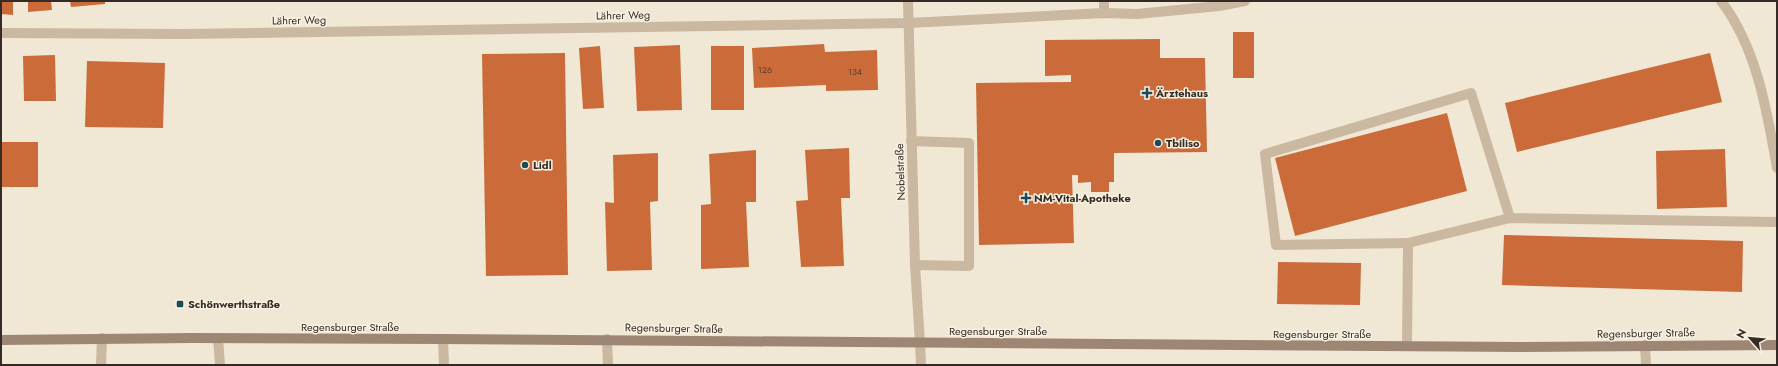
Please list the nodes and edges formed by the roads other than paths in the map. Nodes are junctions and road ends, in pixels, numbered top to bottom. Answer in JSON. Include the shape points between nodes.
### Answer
{"nodes":[{"id":1,"x":908,"y":1,"type":"edge"},
{"id":2,"x":1104,"y":1,"type":"edge"},
{"id":3,"x":1245,"y":1,"type":"edge"},
{"id":4,"x":1721,"y":1,"type":"edge"},
{"id":5,"x":1104,"y":13,"type":"junction"},
{"id":6,"x":908,"y":23,"type":"junction"},
{"id":7,"x":1,"y":34,"type":"edge"},
{"id":8,"x":911,"y":142,"type":"junction"},
{"id":9,"x":1777,"y":163,"type":"edge"},
{"id":10,"x":1510,"y":218,"type":"junction"},
{"id":11,"x":1777,"y":222,"type":"edge"},
{"id":12,"x":1408,"y":243,"type":"junction"},
{"id":13,"x":915,"y":265,"type":"junction"},
{"id":14,"x":102,"y":338,"type":"junction"},
{"id":15,"x":218,"y":338,"type":"junction"},
{"id":16,"x":443,"y":338,"type":"junction"},
{"id":17,"x":607,"y":339,"type":"junction"},
{"id":18,"x":1,"y":340,"type":"edge"},
{"id":19,"x":920,"y":343,"type":"junction"},
{"id":20,"x":1645,"y":345,"type":"junction"},
{"id":21,"x":1777,"y":345,"type":"edge"},
{"id":22,"x":1407,"y":346,"type":"junction"},
{"id":23,"x":101,"y":365,"type":"edge"},
{"id":24,"x":220,"y":365,"type":"edge"},
{"id":25,"x":444,"y":365,"type":"edge"},
{"id":26,"x":608,"y":365,"type":"edge"},
{"id":27,"x":921,"y":365,"type":"edge"},
{"id":28,"x":1646,"y":365,"type":"edge"}],
"edges":[{"from":1,"to":6,"type":"street","name":"Nobelstraße"},
{"from":2,"to":5,"type":"street"},
{"from":3,"to":5,"type":"street","name":"Lährer Weg","via":[[1137,14]]},
{"from":4,"to":9,"type":"street","via":[[1746,44],[1758,77]]},
{"from":5,"to":6,"type":"street","name":"Lährer Weg"},
{"from":6,"to":7,"type":"street","name":"Lährer Weg","via":[[183,34]]},
{"from":6,"to":8,"type":"street","name":"Nobelstraße"},
{"from":8,"to":13,"type":"street","name":"Nobelstraße"},
{"from":8,"to":13,"type":"street","via":[[969,143],[969,266]]},
{"from":10,"to":11,"type":"street"},
{"from":10,"to":12,"type":"street"},
{"from":10,"to":12,"type":"street","via":[[1471,93],[1265,154],[1276,245]]},
{"from":12,"to":22,"type":"street"},
{"from":13,"to":19,"type":"street","name":"Nobelstraße"},
{"from":14,"to":15,"type":"main road","name":"Regensburger Straße"},
{"from":14,"to":18,"type":"main road","name":"Regensburger Straße"},
{"from":14,"to":23,"type":"street"},
{"from":15,"to":16,"type":"main road","name":"Regensburger Straße"},
{"from":15,"to":24,"type":"street"},
{"from":16,"to":17,"type":"main road","name":"Regensburger Straße"},
{"from":16,"to":25,"type":"street"},
{"from":17,"to":19,"type":"main road","name":"Regensburger Straße"},
{"from":17,"to":26,"type":"street"},
{"from":19,"to":22,"type":"main road","name":"Regensburger Straße"},
{"from":19,"to":27,"type":"street","name":"Nobelstraße"},
{"from":20,"to":21,"type":"main road","name":"Regensburger Straße"},
{"from":20,"to":22,"type":"main road","name":"Regensburger Straße"},
{"from":20,"to":28,"type":"street"}]}
